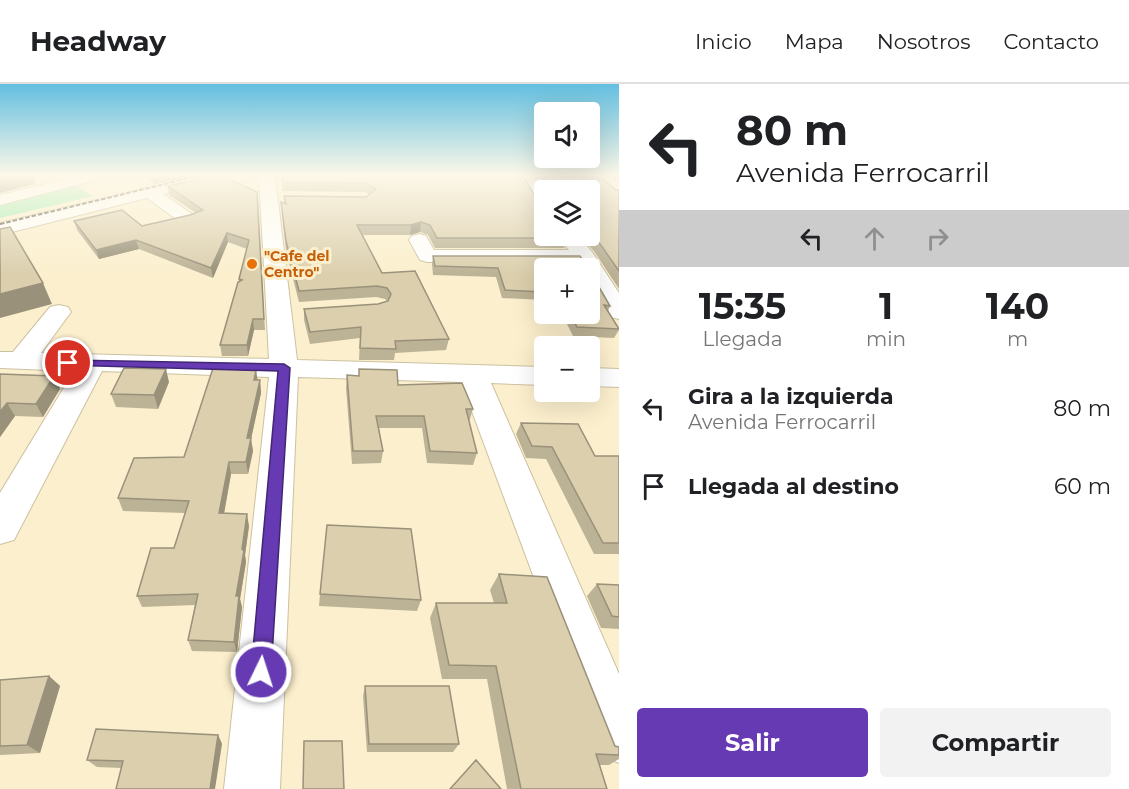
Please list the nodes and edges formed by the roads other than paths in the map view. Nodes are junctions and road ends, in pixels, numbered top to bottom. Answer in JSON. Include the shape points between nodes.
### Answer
{"nodes":[{"id":1,"x":96,"y":209,"type":"edge"},
{"id":2,"x":173,"y":209,"type":"edge"},
{"id":3,"x":275,"y":209,"type":"edge"},
{"id":4,"x":186,"y":218,"type":"edge"},
{"id":5,"x":32,"y":221,"type":"junction"},
{"id":6,"x":0,"y":229,"type":"edge"},
{"id":7,"x":44,"y":237,"type":"dead end"},
{"id":8,"x":576,"y":246,"type":"edge"},
{"id":9,"x":419,"y":254,"type":"dead end"},
{"id":10,"x":585,"y":256,"type":"junction"},
{"id":11,"x":59,"y":312,"type":"dead end"},
{"id":12,"x":619,"y":312,"type":"edge"},
{"id":13,"x":10,"y":361,"type":"edge"},
{"id":14,"x":92,"y":364,"type":"junction"},
{"id":15,"x":284,"y":368,"type":"junction"},
{"id":16,"x":472,"y":373,"type":"junction"},
{"id":17,"x":534,"y":376,"type":"edge"},
{"id":18,"x":600,"y":377,"type":"edge"},
{"id":19,"x":619,"y":378,"type":"edge"},
{"id":20,"x":0,"y":528,"type":"edge"},
{"id":21,"x":619,"y":736,"type":"edge"},
{"id":22,"x":252,"y":789,"type":"edge"}],
"edges":[{"from":1,"to":5,"type":"street"},
{"from":2,"to":4,"type":"street"},
{"from":3,"to":15,"type":"street","via":[[290,312]]},
{"from":5,"to":6,"type":"street"},
{"from":5,"to":7,"type":"street"},
{"from":8,"to":10,"type":"street"},
{"from":9,"to":10,"type":"street"},
{"from":10,"to":12,"type":"street"},
{"from":11,"to":13,"type":"street"},
{"from":13,"to":14,"type":"street"},
{"from":14,"to":15,"type":"street"},
{"from":14,"to":20,"type":"street"},
{"from":15,"to":16,"type":"street"},
{"from":15,"to":22,"type":"street"},
{"from":16,"to":17,"type":"street"},
{"from":16,"to":21,"type":"street"},
{"from":18,"to":19,"type":"street"}]}
